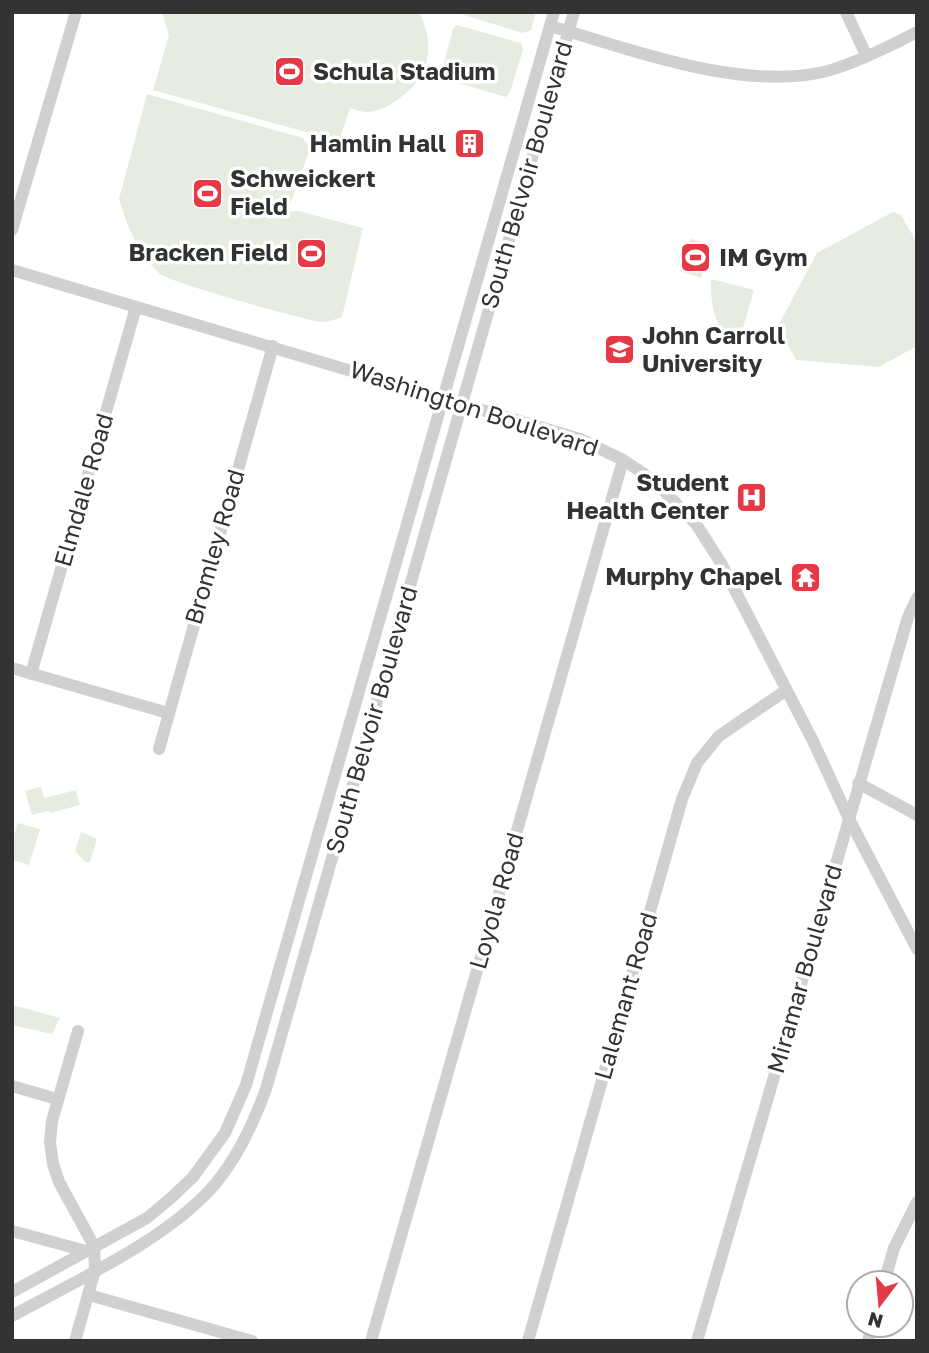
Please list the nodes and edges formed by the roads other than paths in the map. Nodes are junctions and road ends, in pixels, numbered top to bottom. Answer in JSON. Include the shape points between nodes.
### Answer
{"nodes":[{"id":1,"x":76,"y":12,"type":"edge"},
{"id":2,"x":554,"y":12,"type":"edge"},
{"id":3,"x":574,"y":12,"type":"edge"},
{"id":4,"x":846,"y":12,"type":"edge"},
{"id":5,"x":550,"y":26,"type":"junction"},
{"id":6,"x":569,"y":31,"type":"junction"},
{"id":7,"x":917,"y":32,"type":"edge"},
{"id":8,"x":866,"y":55,"type":"junction"},
{"id":9,"x":12,"y":230,"type":"edge"},
{"id":10,"x":12,"y":270,"type":"edge"},
{"id":11,"x":136,"y":307,"type":"junction"},
{"id":12,"x":273,"y":346,"type":"junction"},
{"id":13,"x":443,"y":398,"type":"junction"},
{"id":14,"x":462,"y":403,"type":"junction"},
{"id":15,"x":623,"y":460,"type":"junction"},
{"id":16,"x":917,"y":598,"type":"edge"},
{"id":17,"x":12,"y":668,"type":"edge"},
{"id":18,"x":31,"y":674,"type":"junction"},
{"id":19,"x":785,"y":691,"type":"junction"},
{"id":20,"x":168,"y":712,"type":"junction"},
{"id":21,"x":159,"y":749,"type":"dead end"},
{"id":22,"x":858,"y":783,"type":"junction"},
{"id":23,"x":917,"y":815,"type":"edge"},
{"id":24,"x":849,"y":819,"type":"junction"},
{"id":25,"x":313,"y":855,"type":"junction"},
{"id":26,"x":331,"y":861,"type":"junction"},
{"id":27,"x":917,"y":949,"type":"edge"},
{"id":28,"x":78,"y":1031,"type":"dead end"},
{"id":29,"x":12,"y":1086,"type":"edge"},
{"id":30,"x":57,"y":1100,"type":"junction"},
{"id":31,"x":917,"y":1202,"type":"edge"},
{"id":32,"x":12,"y":1231,"type":"edge"},
{"id":33,"x":90,"y":1249,"type":"junction"},
{"id":34,"x":888,"y":1269,"type":"edge"},
{"id":35,"x":95,"y":1270,"type":"junction"},
{"id":36,"x":12,"y":1292,"type":"edge"},
{"id":37,"x":89,"y":1295,"type":"junction"},
{"id":38,"x":12,"y":1317,"type":"edge"},
{"id":39,"x":75,"y":1341,"type":"edge"},
{"id":40,"x":252,"y":1341,"type":"edge"},
{"id":41,"x":371,"y":1341,"type":"edge"},
{"id":42,"x":528,"y":1341,"type":"edge"},
{"id":43,"x":696,"y":1341,"type":"edge"}],
"edges":[{"from":1,"to":9,"type":"street"},
{"from":2,"to":5,"type":"street","name":"South Belvoir Boulevard"},
{"from":3,"to":6,"type":"street","name":"South Belvoir Boulevard"},
{"from":4,"to":8,"type":"street"},
{"from":5,"to":6,"type":"street"},
{"from":5,"to":13,"type":"street","name":"South Belvoir Boulevard"},
{"from":6,"to":8,"type":"street","via":[[699,68],[767,77],[823,72]]},
{"from":6,"to":14,"type":"street","name":"South Belvoir Boulevard"},
{"from":7,"to":8,"type":"street"},
{"from":10,"to":11,"type":"street","name":"Washington Boulevard"},
{"from":11,"to":12,"type":"street","name":"Washington Boulevard"},
{"from":11,"to":18,"type":"street","name":"Elmdale Road"},
{"from":12,"to":13,"type":"street","name":"Washington Boulevard"},
{"from":12,"to":20,"type":"street","name":"Bromley Road"},
{"from":13,"to":14,"type":"street","name":"Washington Boulevard"},
{"from":13,"to":25,"type":"street","name":"South Belvoir Boulevard"},
{"from":14,"to":15,"type":"street","name":"Washington Boulevard","via":[[580,439]]},
{"from":14,"to":26,"type":"street","name":"South Belvoir Boulevard"},
{"from":15,"to":19,"type":"street","name":"Washington Boulevard","via":[[666,493],[696,524],[721,563]]},
{"from":15,"to":41,"type":"street","name":"Loyola Road"},
{"from":16,"to":22,"type":"street","name":"Miramar Boulevard"},
{"from":17,"to":18,"type":"street"},
{"from":18,"to":20,"type":"street"},
{"from":19,"to":24,"type":"street","name":"Washington Boulevard"},
{"from":19,"to":42,"type":"street","name":"Lalemant Road","via":[[719,736],[697,764],[682,799]]},
{"from":20,"to":21,"type":"street","name":"Bromley Road"},
{"from":22,"to":23,"type":"street"},
{"from":22,"to":24,"type":"street","name":"Miramar Boulevard"},
{"from":24,"to":27,"type":"street","name":"Washington Boulevard"},
{"from":24,"to":43,"type":"street","name":"Miramar Boulevard"},
{"from":25,"to":26,"type":"street"},
{"from":25,"to":33,"type":"street","name":"South Belvoir Boulevard","via":[[246,1085],[225,1133],[193,1177],[171,1198],[147,1218]]},
{"from":26,"to":35,"type":"street","name":"South Belvoir Boulevard","via":[[252,1127],[216,1183],[179,1219]]},
{"from":28,"to":30,"type":"street"},
{"from":29,"to":30,"type":"street"},
{"from":30,"to":33,"type":"street","via":[[51,1127],[53,1164]]},
{"from":31,"to":34,"type":"street"},
{"from":32,"to":33,"type":"street"},
{"from":33,"to":35,"type":"street"},
{"from":33,"to":36,"type":"street","name":"South Belvoir Boulevard"},
{"from":35,"to":37,"type":"street"},
{"from":35,"to":38,"type":"street","name":"South Belvoir Boulevard"},
{"from":37,"to":39,"type":"street"},
{"from":37,"to":40,"type":"street"}]}
